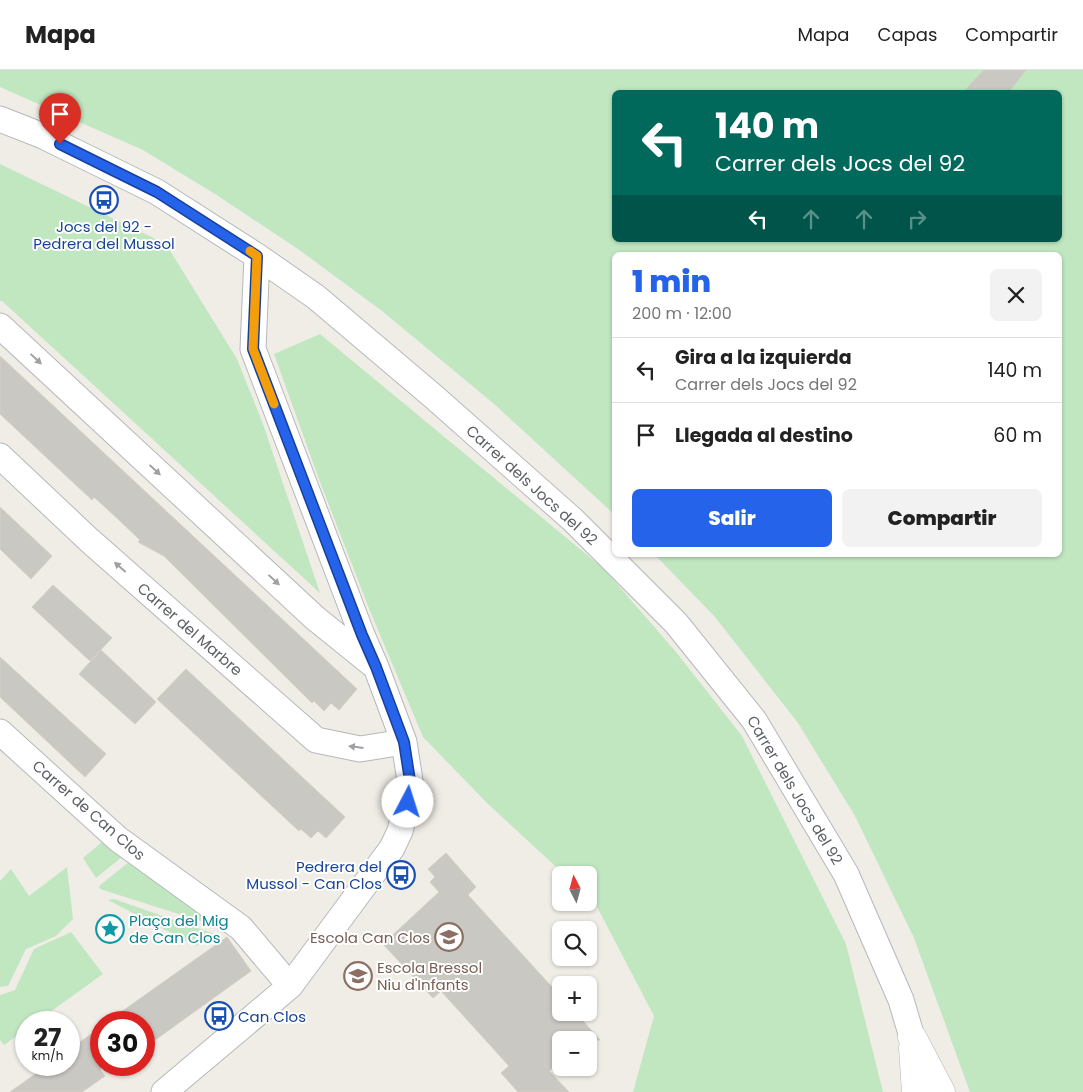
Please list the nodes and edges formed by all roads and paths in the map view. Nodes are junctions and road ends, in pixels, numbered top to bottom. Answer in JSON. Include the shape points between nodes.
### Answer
{"nodes":[{"id":1,"x":0,"y":120,"type":"edge"},
{"id":2,"x":257,"y":256,"type":"junction"},
{"id":3,"x":0,"y":326,"type":"edge"},
{"id":4,"x":0,"y":456,"type":"edge"},
{"id":5,"x":376,"y":667,"type":"junction"},
{"id":6,"x":0,"y":732,"type":"edge"},
{"id":7,"x":404,"y":742,"type":"junction"},
{"id":8,"x":290,"y":986,"type":"junction"},
{"id":9,"x":912,"y":1037,"type":"junction"},
{"id":10,"x":164,"y":1092,"type":"edge"},
{"id":11,"x":916,"y":1092,"type":"edge"},
{"id":12,"x":941,"y":1092,"type":"edge"}],
"edges":[{"from":1,"to":2,"type":"street","name":"Carrer dels Jocs del 92","via":[[43,136],[157,192]]},
{"from":2,"to":5,"type":"street","via":[[253,349]]},
{"from":2,"to":9,"type":"street","name":"Carrer dels Jocs del 92","via":[[316,297],[434,397],[573,520],[676,623],[754,720],[846,874],[901,1000]]},
{"from":3,"to":5,"type":"street","one_way":true,"via":[[315,618]]},
{"from":7,"to":4,"type":"street","name":"Carrer del Marbre","one_way":true,"via":[[360,749],[316,740],[89,540]]},
{"from":5,"to":7,"type":"street"},
{"from":6,"to":8,"type":"street","name":"Carrer de Can Clos","via":[[118,839],[241,928]]},
{"from":7,"to":8,"type":"street","via":[[411,787],[400,831],[392,848]]},
{"from":8,"to":10,"type":"street"},
{"from":9,"to":11,"type":"street"},
{"from":9,"to":12,"type":"street"}]}
